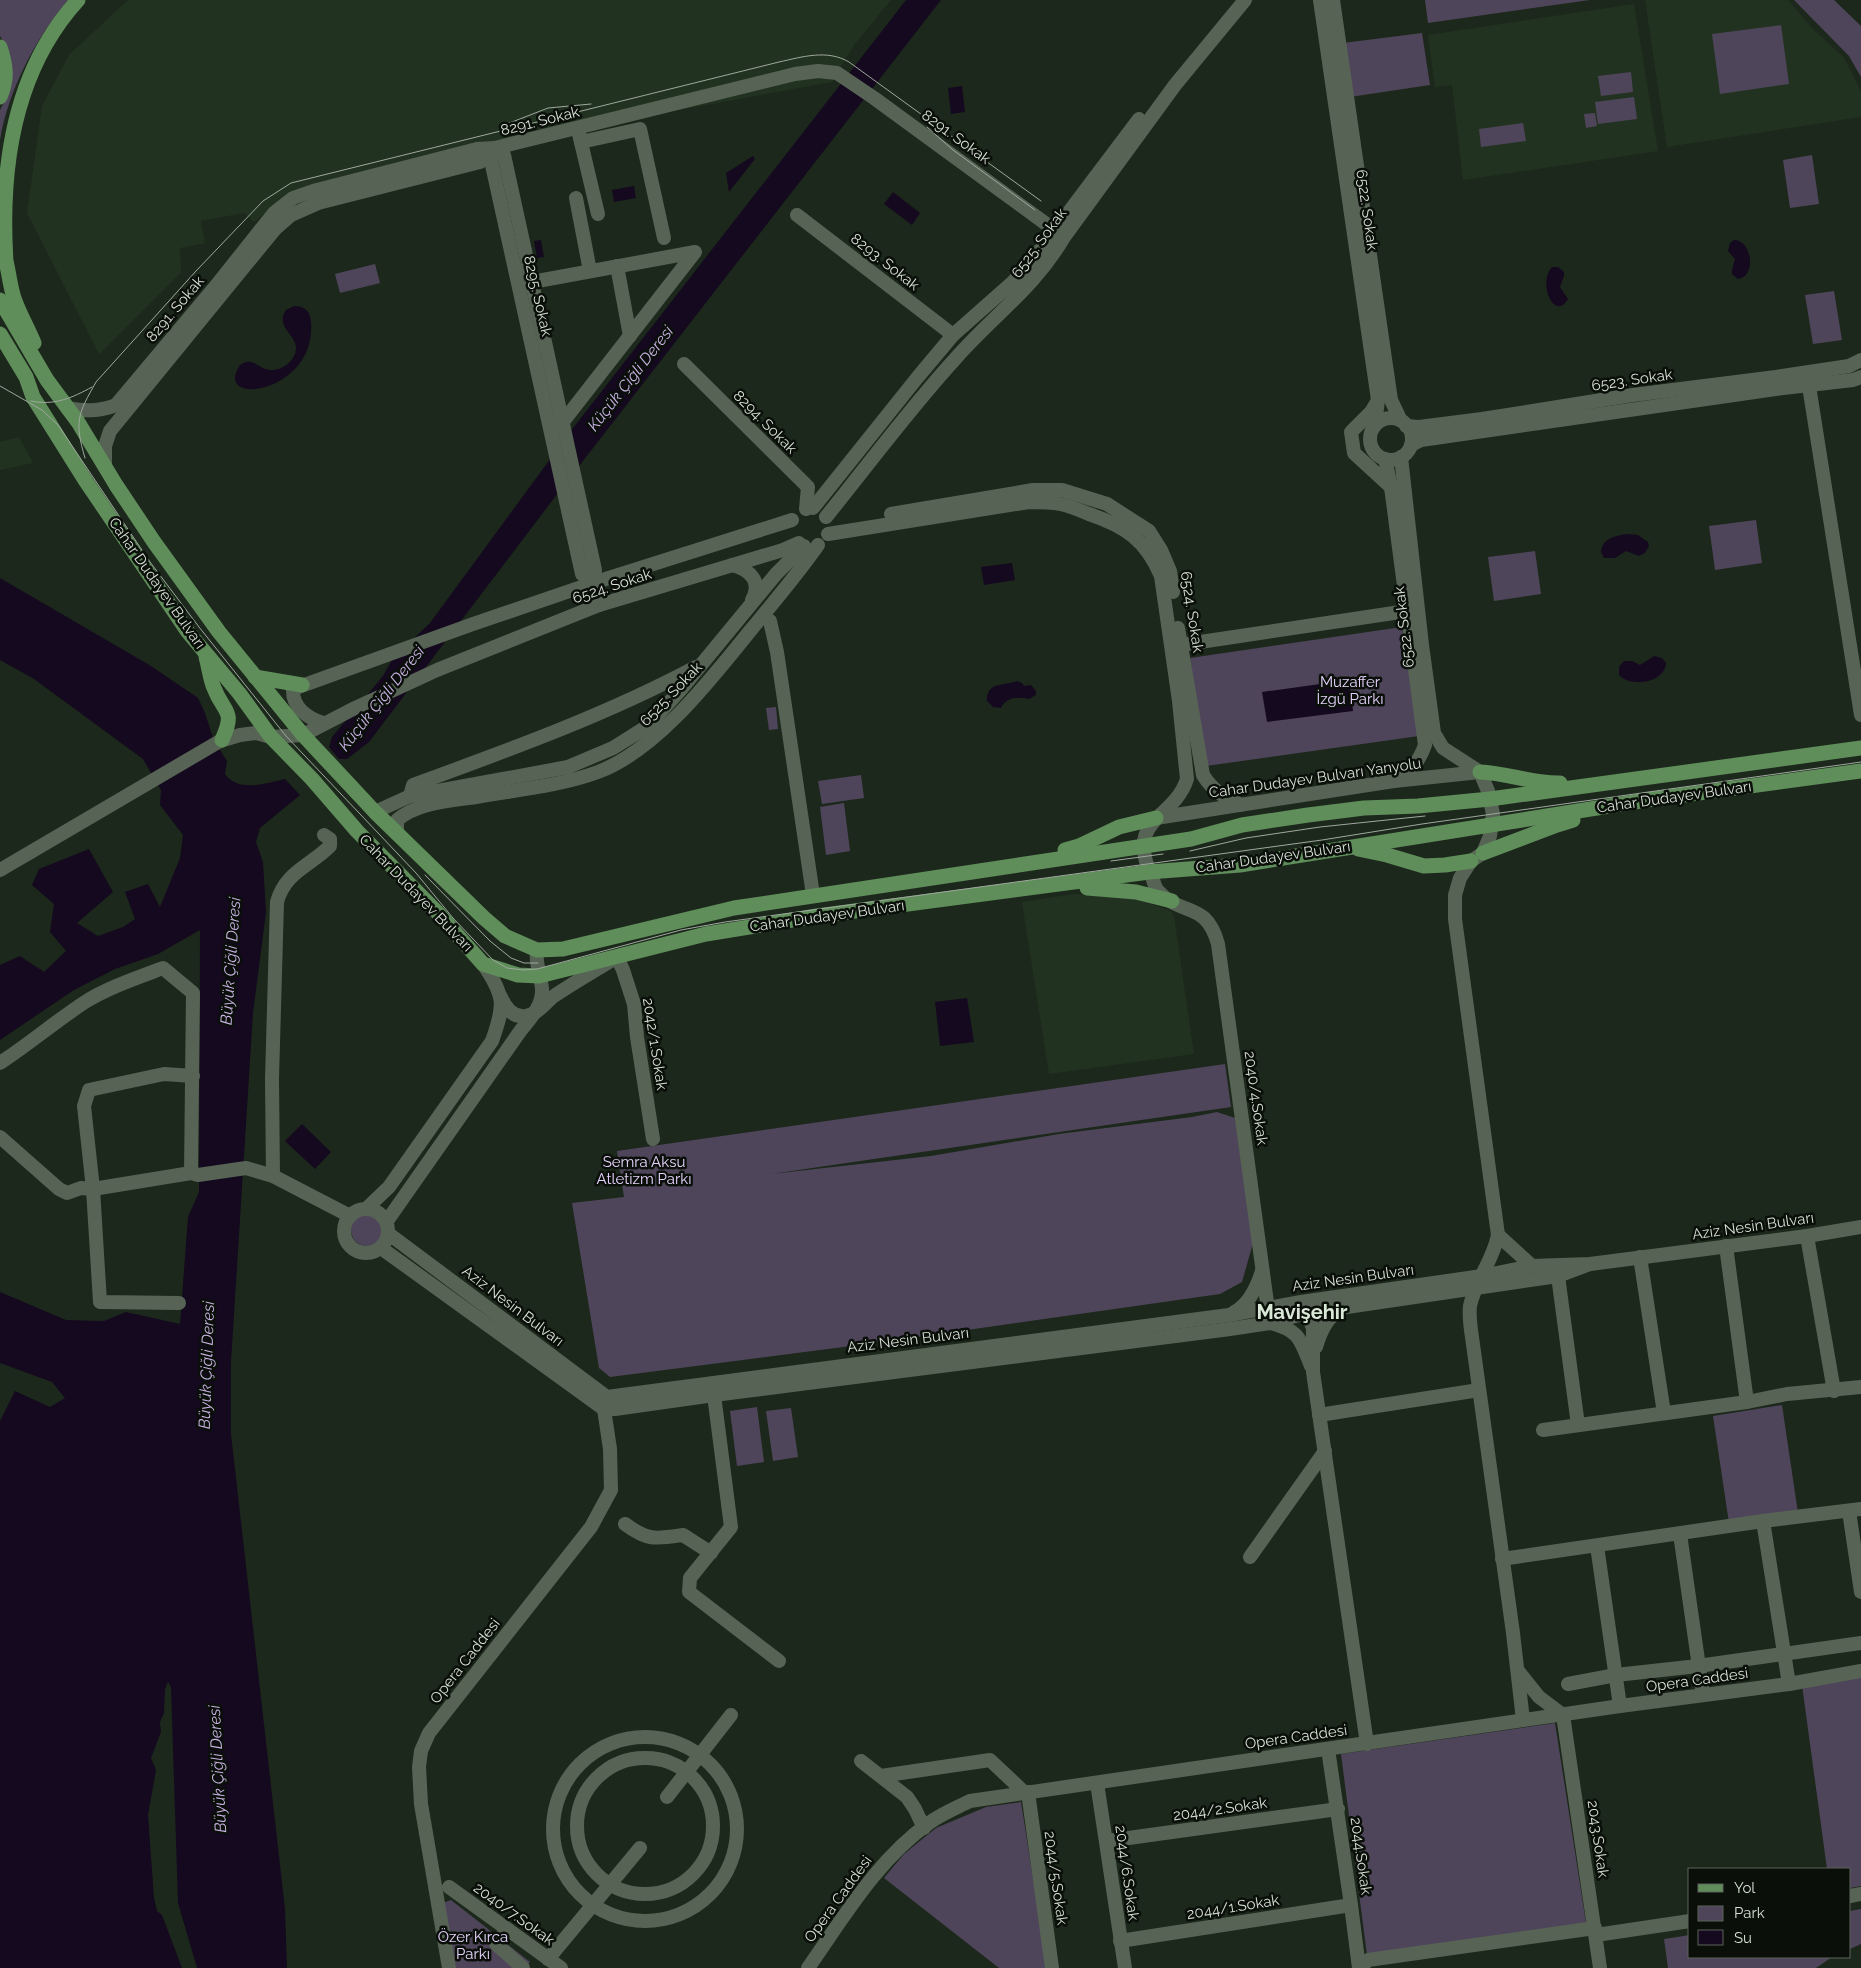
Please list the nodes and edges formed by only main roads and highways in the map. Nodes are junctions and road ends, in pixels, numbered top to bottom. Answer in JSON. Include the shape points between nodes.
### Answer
{"nodes":[{"id":1,"x":78,"y":0,"type":"edge"},
{"id":2,"x":0,"y":47,"type":"edge"},
{"id":3,"x":0,"y":97,"type":"edge"},
{"id":4,"x":0,"y":300,"type":"edge"},
{"id":5,"x":0,"y":334,"type":"edge"},
{"id":6,"x":0,"y":347,"type":"edge"},
{"id":7,"x":26,"y":377,"type":"junction"},
{"id":8,"x":47,"y":380,"type":"junction"},
{"id":9,"x":206,"y":653,"type":"junction"},
{"id":10,"x":255,"y":677,"type":"junction"},
{"id":11,"x":302,"y":684,"type":"road end"},
{"id":12,"x":223,"y":740,"type":"road end"},
{"id":13,"x":1861,"y":748,"type":"edge"},
{"id":14,"x":1861,"y":771,"type":"edge"},
{"id":15,"x":1480,"y":772,"type":"road end"},
{"id":16,"x":1644,"y":779,"type":"junction"},
{"id":17,"x":1647,"y":800,"type":"junction"},
{"id":18,"x":1156,"y":818,"type":"road end"},
{"id":19,"x":1352,"y":846,"type":"junction"},
{"id":20,"x":1001,"y":867,"type":"junction"},
{"id":21,"x":1036,"y":887,"type":"junction"},
{"id":22,"x":1172,"y":902,"type":"road end"}],
"edges":[{"from":1,"to":8,"type":"main road","via":[[48,39],[31,70],[6,140],[2,180],[1,217],[12,290]]},
{"from":2,"to":3,"type":"main road","via":[[6,76]]},
{"from":4,"to":8,"type":"main road"},
{"from":5,"to":7,"type":"main road"},
{"from":6,"to":7,"type":"main road"},
{"from":7,"to":9,"type":"main road","name":"Cahar Dudayev Bulvarı","via":[[33,397],[108,514],[188,632]]},
{"from":8,"to":10,"type":"main road","name":"Cahar Dudayev Bulvarı","via":[[181,581]]},
{"from":9,"to":12,"type":"main road","via":[[214,688],[228,712],[229,724]]},
{"from":9,"to":21,"type":"main road","name":"Cahar Dudayev Bulvarı","via":[[271,737],[483,964],[518,975],[540,976],[706,934]]},
{"from":10,"to":11,"type":"main road"},
{"from":10,"to":20,"type":"main road","name":"Cahar Dudayev Bulvarı","via":[[303,735],[375,812],[505,936],[537,950],[563,949],[716,912]]},
{"from":13,"to":16,"type":"main road","name":"Cahar Dudayev Bulvarı"},
{"from":14,"to":17,"type":"main road","name":"Cahar Dudayev Bulvarı"},
{"from":15,"to":16,"type":"main road","via":[[1551,784]]},
{"from":16,"to":20,"type":"main road","name":"Cahar Dudayev Bulvarı","via":[[1490,799],[1308,815],[1242,825],[1190,839]]},
{"from":17,"to":19,"type":"main road","name":"Cahar Dudayev Bulvarı"},
{"from":17,"to":19,"type":"main road","via":[[1557,825],[1477,857],[1445,865],[1424,866],[1360,851]]},
{"from":18,"to":20,"type":"main road","via":[[1120,827],[1079,846]]},
{"from":19,"to":21,"type":"main road","name":"Cahar Dudayev Bulvarı","via":[[1240,865],[1149,872]]},
{"from":21,"to":22,"type":"main road","via":[[1102,888],[1136,892]]}]}
